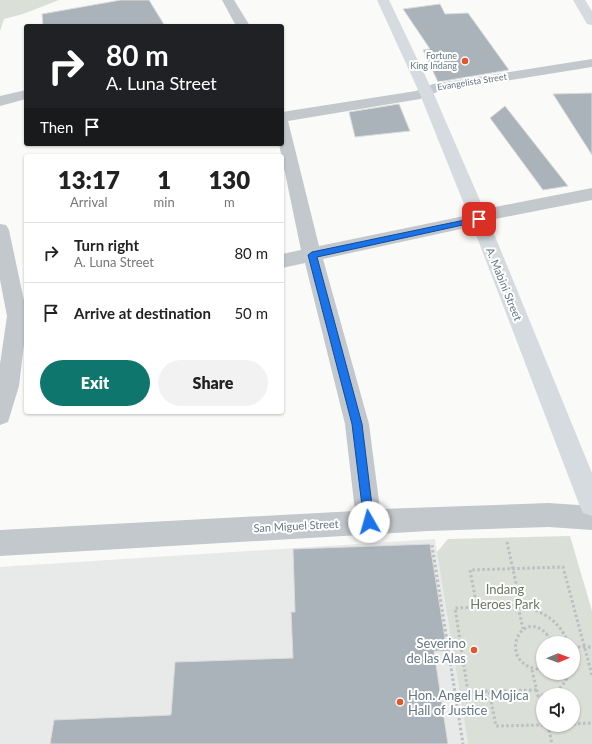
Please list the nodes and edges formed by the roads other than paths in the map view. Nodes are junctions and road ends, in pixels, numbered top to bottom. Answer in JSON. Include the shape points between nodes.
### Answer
{"nodes":[{"id":1,"x":228,"y":0,"type":"edge"},
{"id":2,"x":383,"y":0,"type":"edge"},
{"id":3,"x":579,"y":0,"type":"edge"},
{"id":4,"x":592,"y":21,"type":"edge"},
{"id":5,"x":242,"y":24,"type":"edge"},
{"id":6,"x":592,"y":63,"type":"edge"},
{"id":7,"x":426,"y":92,"type":"junction"},
{"id":8,"x":24,"y":94,"type":"edge"},
{"id":9,"x":0,"y":100,"type":"edge"},
{"id":10,"x":284,"y":117,"type":"edge"},
{"id":11,"x":284,"y":132,"type":"edge"},
{"id":12,"x":592,"y":194,"type":"edge"},
{"id":13,"x":479,"y":219,"type":"junction"},
{"id":14,"x":0,"y":230,"type":"edge"},
{"id":15,"x":312,"y":255,"type":"junction"},
{"id":16,"x":284,"y":262,"type":"edge"},
{"id":17,"x":14,"y":317,"type":"edge"},
{"id":18,"x":0,"y":415,"type":"edge"},
{"id":19,"x":592,"y":504,"type":"edge"},
{"id":20,"x":592,"y":518,"type":"edge"},
{"id":21,"x":369,"y":522,"type":"junction"},
{"id":22,"x":0,"y":543,"type":"edge"}],
"edges":[{"from":1,"to":5,"type":"street"},
{"from":2,"to":7,"type":"main road","name":"A. Mabini Street"},
{"from":3,"to":4,"type":"main road"},
{"from":6,"to":7,"type":"street","name":"Evangelista Street","via":[[433,88]]},
{"from":7,"to":10,"type":"street","name":"Evangelista Street"},
{"from":7,"to":13,"type":"main road","name":"A. Mabini Street"},
{"from":8,"to":9,"type":"street"},
{"from":11,"to":15,"type":"street"},
{"from":12,"to":13,"type":"street","via":[[485,215]]},
{"from":13,"to":15,"type":"street"},
{"from":13,"to":19,"type":"main road","name":"A. Mabini Street"},
{"from":14,"to":17,"type":"street"},
{"from":15,"to":16,"type":"street"},
{"from":15,"to":21,"type":"street","via":[[357,424]]},
{"from":17,"to":18,"type":"street","via":[[8,386]]},
{"from":20,"to":21,"type":"street","name":"San Miguel Street","via":[[549,515]]},
{"from":21,"to":22,"type":"street","name":"San Miguel Street"}]}
